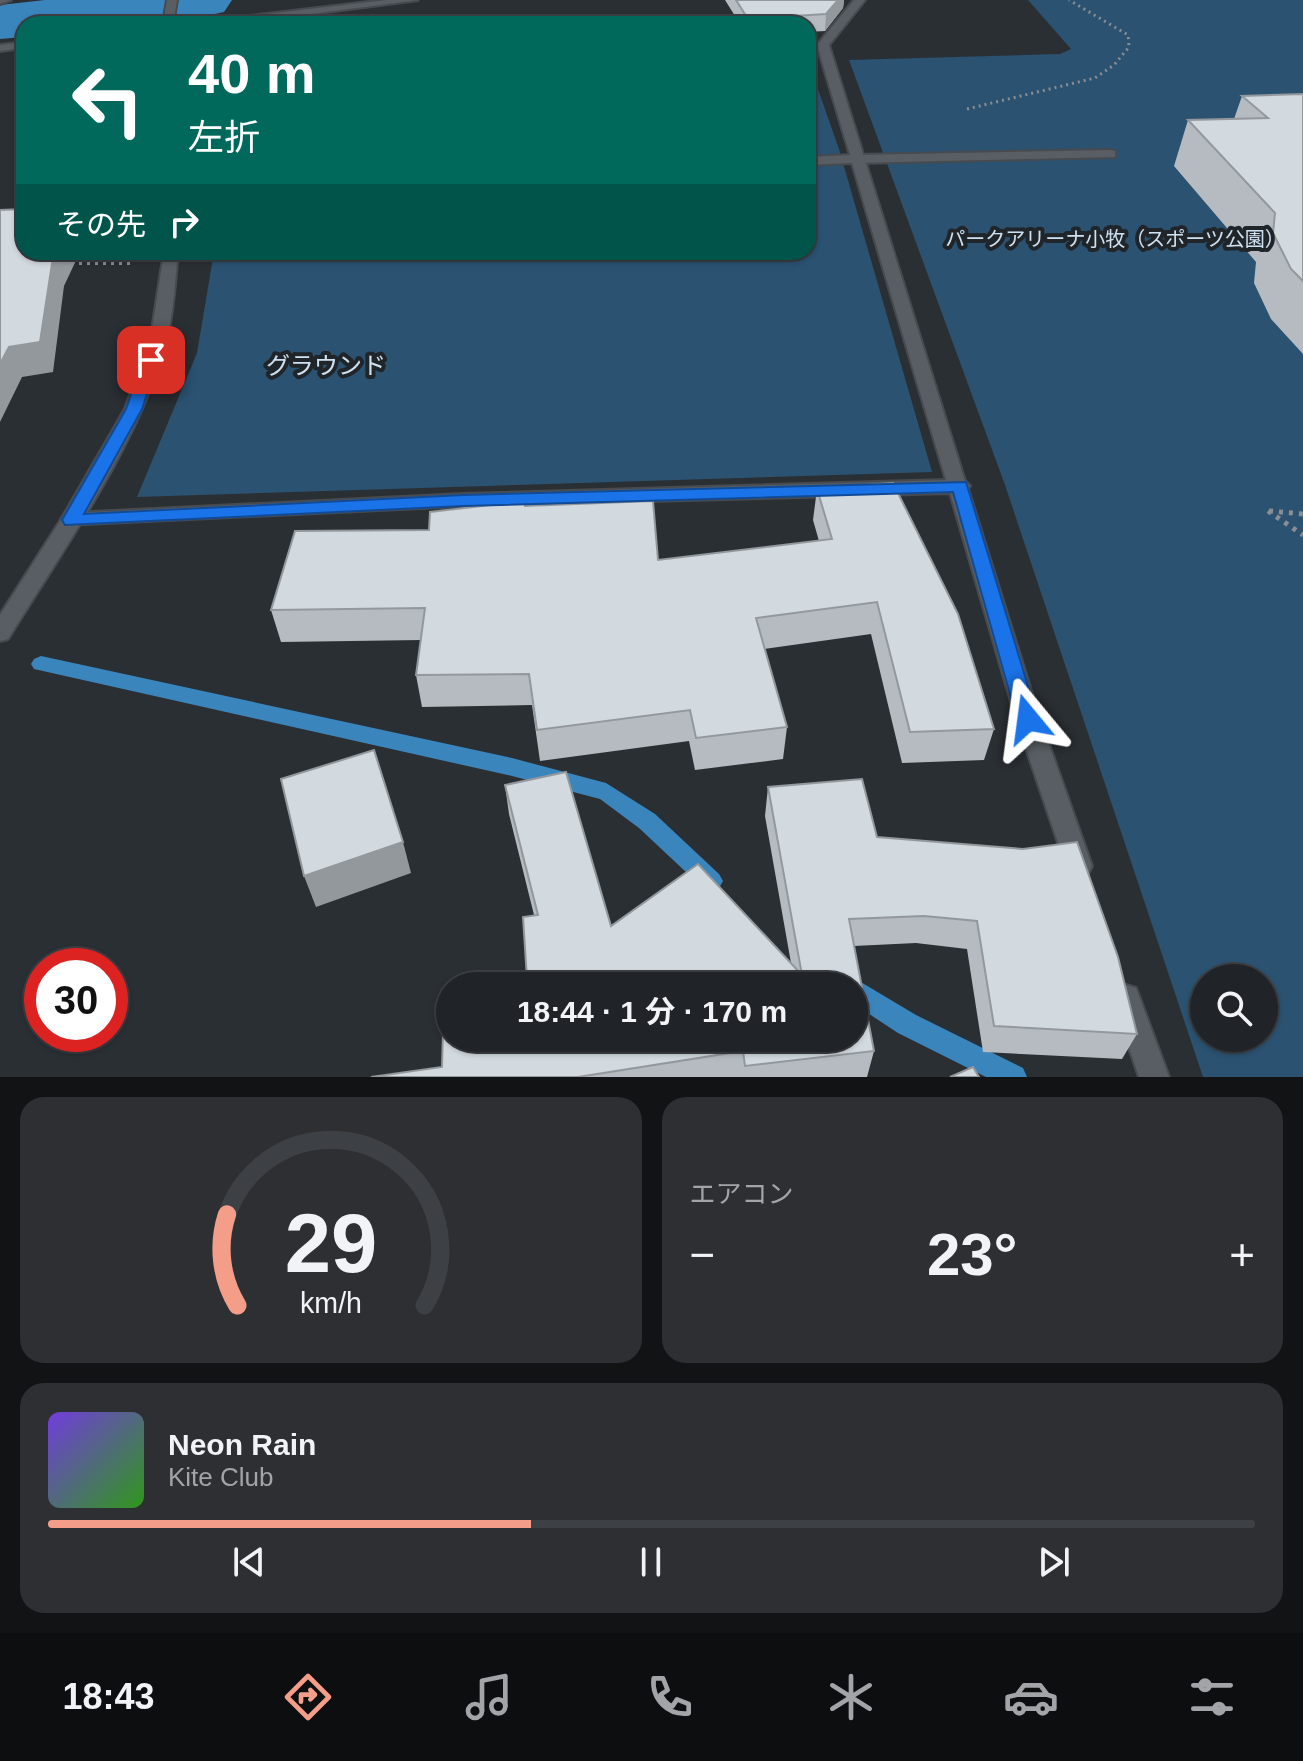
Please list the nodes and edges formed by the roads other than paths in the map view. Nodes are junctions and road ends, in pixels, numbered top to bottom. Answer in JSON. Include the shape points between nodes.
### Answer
{"nodes":[{"id":1,"x":6,"y":0,"type":"edge"},
{"id":2,"x":413,"y":0,"type":"edge"},
{"id":3,"x":860,"y":0,"type":"edge"},
{"id":4,"x":0,"y":1,"type":"edge"},
{"id":5,"x":276,"y":16,"type":"edge"},
{"id":6,"x":1110,"y":154,"type":"dead end"},
{"id":7,"x":857,"y":159,"type":"junction"},
{"id":8,"x":816,"y":161,"type":"edge"},
{"id":9,"x":170,"y":260,"type":"edge"},
{"id":10,"x":960,"y":486,"type":"junction"},
{"id":11,"x":71,"y":520,"type":"junction"},
{"id":12,"x":3,"y":622,"type":"edge"},
{"id":13,"x":1085,"y":883,"type":"edge"},
{"id":14,"x":1117,"y":973,"type":"edge"},
{"id":15,"x":1154,"y":1077,"type":"edge"}],
"edges":[{"from":1,"to":4,"type":"street"},
{"from":2,"to":5,"type":"street"},
{"from":3,"to":7,"type":"street","via":[[823,45]]},
{"from":6,"to":7,"type":"street"},
{"from":7,"to":8,"type":"street"},
{"from":7,"to":10,"type":"street"},
{"from":9,"to":11,"type":"street","via":[[159,336],[134,409]]},
{"from":10,"to":11,"type":"street","via":[[463,500]]},
{"from":10,"to":13,"type":"street","via":[[1028,719]]},
{"from":11,"to":12,"type":"street"},
{"from":14,"to":15,"type":"street"}]}
